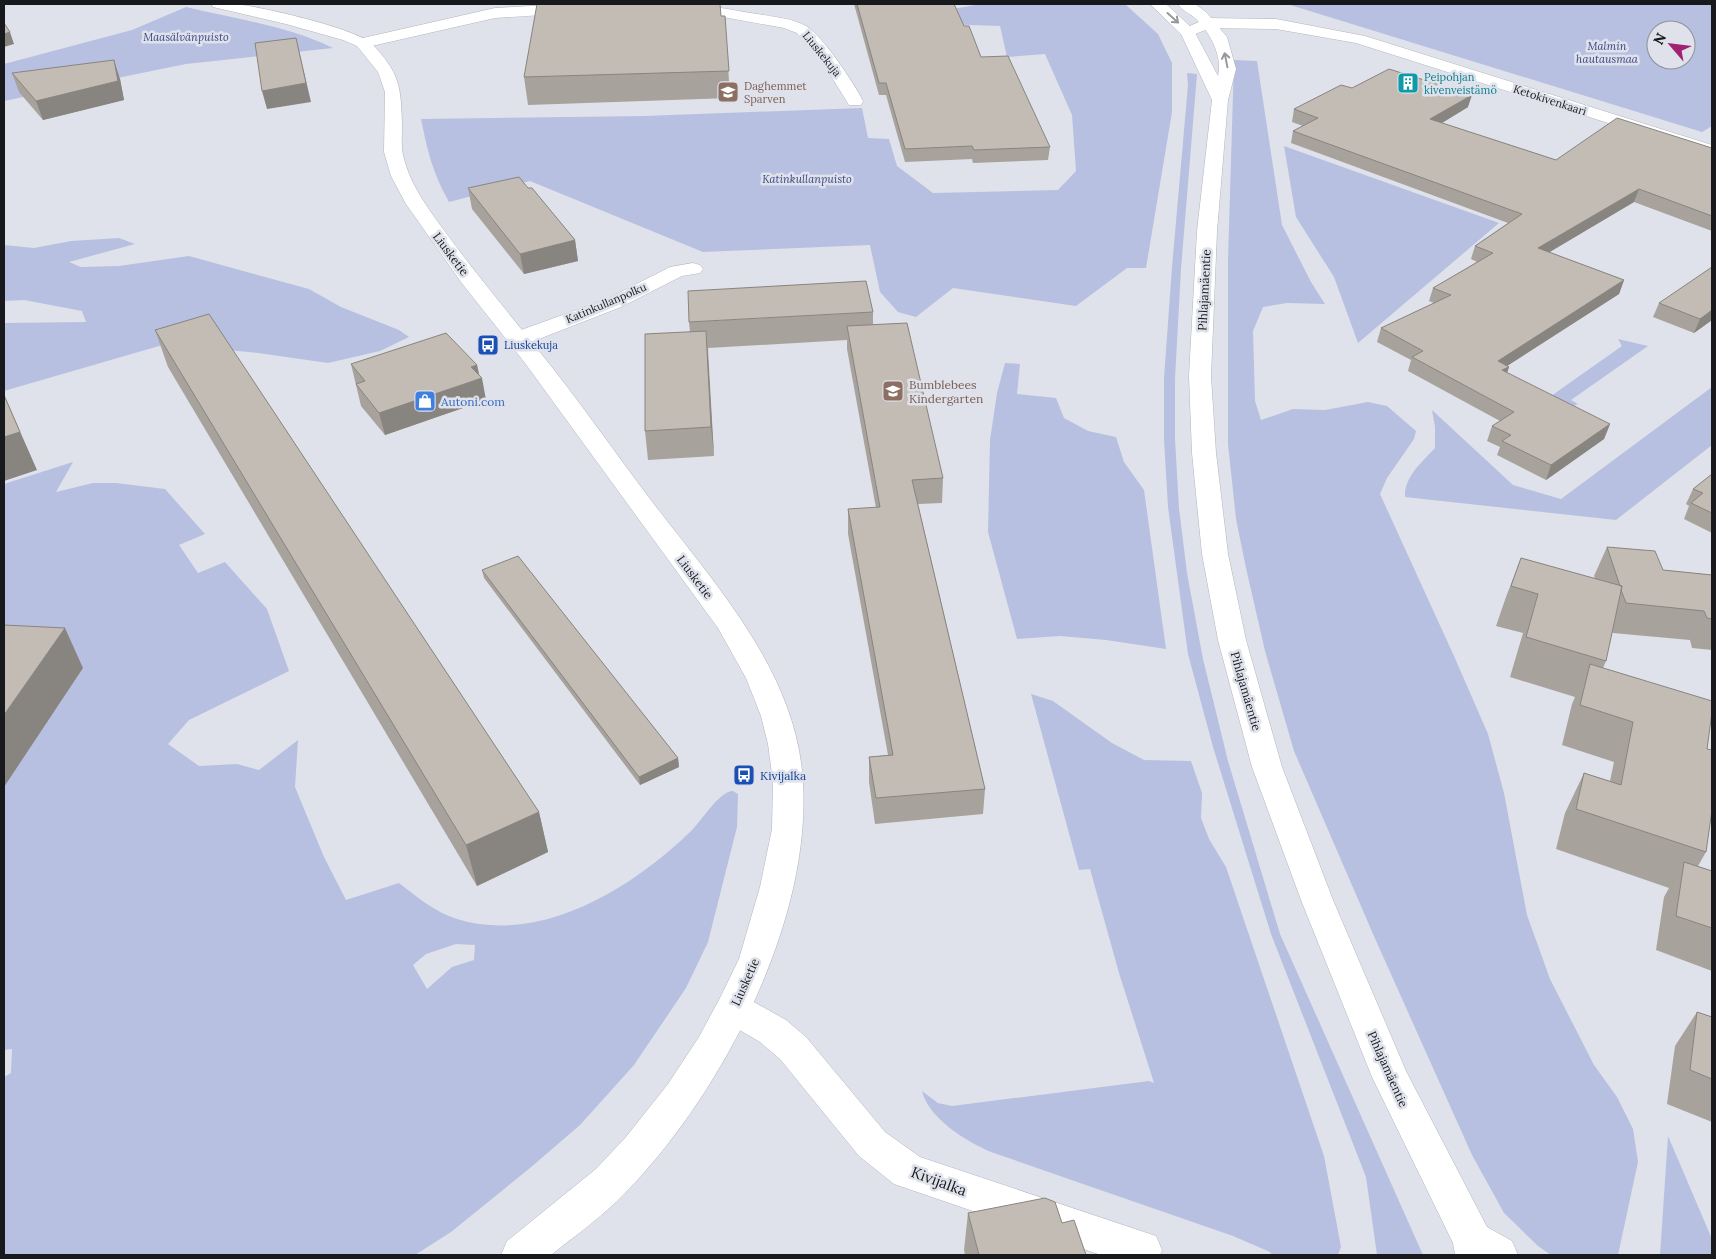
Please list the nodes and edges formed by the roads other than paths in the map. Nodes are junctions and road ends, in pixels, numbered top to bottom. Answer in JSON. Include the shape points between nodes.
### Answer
{"nodes":[{"id":1,"x":218,"y":4,"type":"edge"},
{"id":2,"x":1157,"y":4,"type":"edge"},
{"id":3,"x":1186,"y":4,"type":"edge"},
{"id":4,"x":671,"y":5,"type":"edge"},
{"id":5,"x":586,"y":8,"type":"edge"},
{"id":6,"x":1208,"y":23,"type":"junction"},
{"id":7,"x":1188,"y":32,"type":"junction"},
{"id":8,"x":1330,"y":34,"type":"junction"},
{"id":9,"x":1219,"y":37,"type":"junction"},
{"id":10,"x":363,"y":43,"type":"junction"},
{"id":11,"x":1220,"y":100,"type":"junction"},
{"id":12,"x":855,"y":101,"type":"dead end"},
{"id":13,"x":1712,"y":151,"type":"edge"},
{"id":14,"x":693,"y":269,"type":"dead end"},
{"id":15,"x":518,"y":339,"type":"junction"},
{"id":16,"x":733,"y":1008,"type":"junction"},
{"id":17,"x":1142,"y":1250,"type":"dead end"},
{"id":18,"x":1482,"y":1251,"type":"edge"},
{"id":19,"x":521,"y":1255,"type":"edge"}],
"edges":[{"from":1,"to":10,"type":"street","via":[[312,26]]},
{"from":2,"to":7,"type":"street","name":"Pihlajamäentie","one_way":true},
{"from":3,"to":6,"type":"street","name":"Pihlajamäentie"},
{"from":4,"to":12,"type":"street","name":"Liuskekuja","via":[[723,11],[788,24],[802,30],[829,60]]},
{"from":5,"to":10,"type":"street","via":[[501,12]]},
{"from":6,"to":7,"type":"street","name":"Ketokivenkaari"},
{"from":6,"to":8,"type":"street","name":"Ketokivenkaari","via":[[1276,24]]},
{"from":6,"to":9,"type":"street","name":"Pihlajamäentie"},
{"from":7,"to":9,"type":"street","name":"Ketokivenkaari"},
{"from":7,"to":11,"type":"street","name":"Pihlajamäentie"},
{"from":8,"to":9,"type":"street","name":"Ketokivenkaari"},
{"from":8,"to":13,"type":"street","name":"Ketokivenkaari","via":[[1393,50]]},
{"from":11,"to":9,"type":"street","name":"Pihlajamäentie","one_way":true,"via":[[1228,69]]},
{"from":10,"to":15,"type":"street","name":"Liusketie","via":[[386,71],[393,92],[394,152],[400,176],[436,234]]},
{"from":11,"to":18,"type":"street","name":"Pihlajamäentie","via":[[1207,231],[1200,376],[1215,554],[1232,640],[1267,766],[1317,900],[1390,1077]]},
{"from":14,"to":15,"type":"street","name":"Katinkullanpolku","via":[[677,271],[614,302]]},
{"from":15,"to":16,"type":"street","name":"Liusketie","via":[[730,624],[760,678],[776,716],[788,781],[788,829],[756,959]]},
{"from":16,"to":17,"type":"street","name":"Kivijalka","via":[[773,1031],[793,1048],[872,1144],[908,1171]]},
{"from":16,"to":19,"type":"street","name":"Liusketie","via":[[681,1096],[639,1149],[610,1182]]}]}
